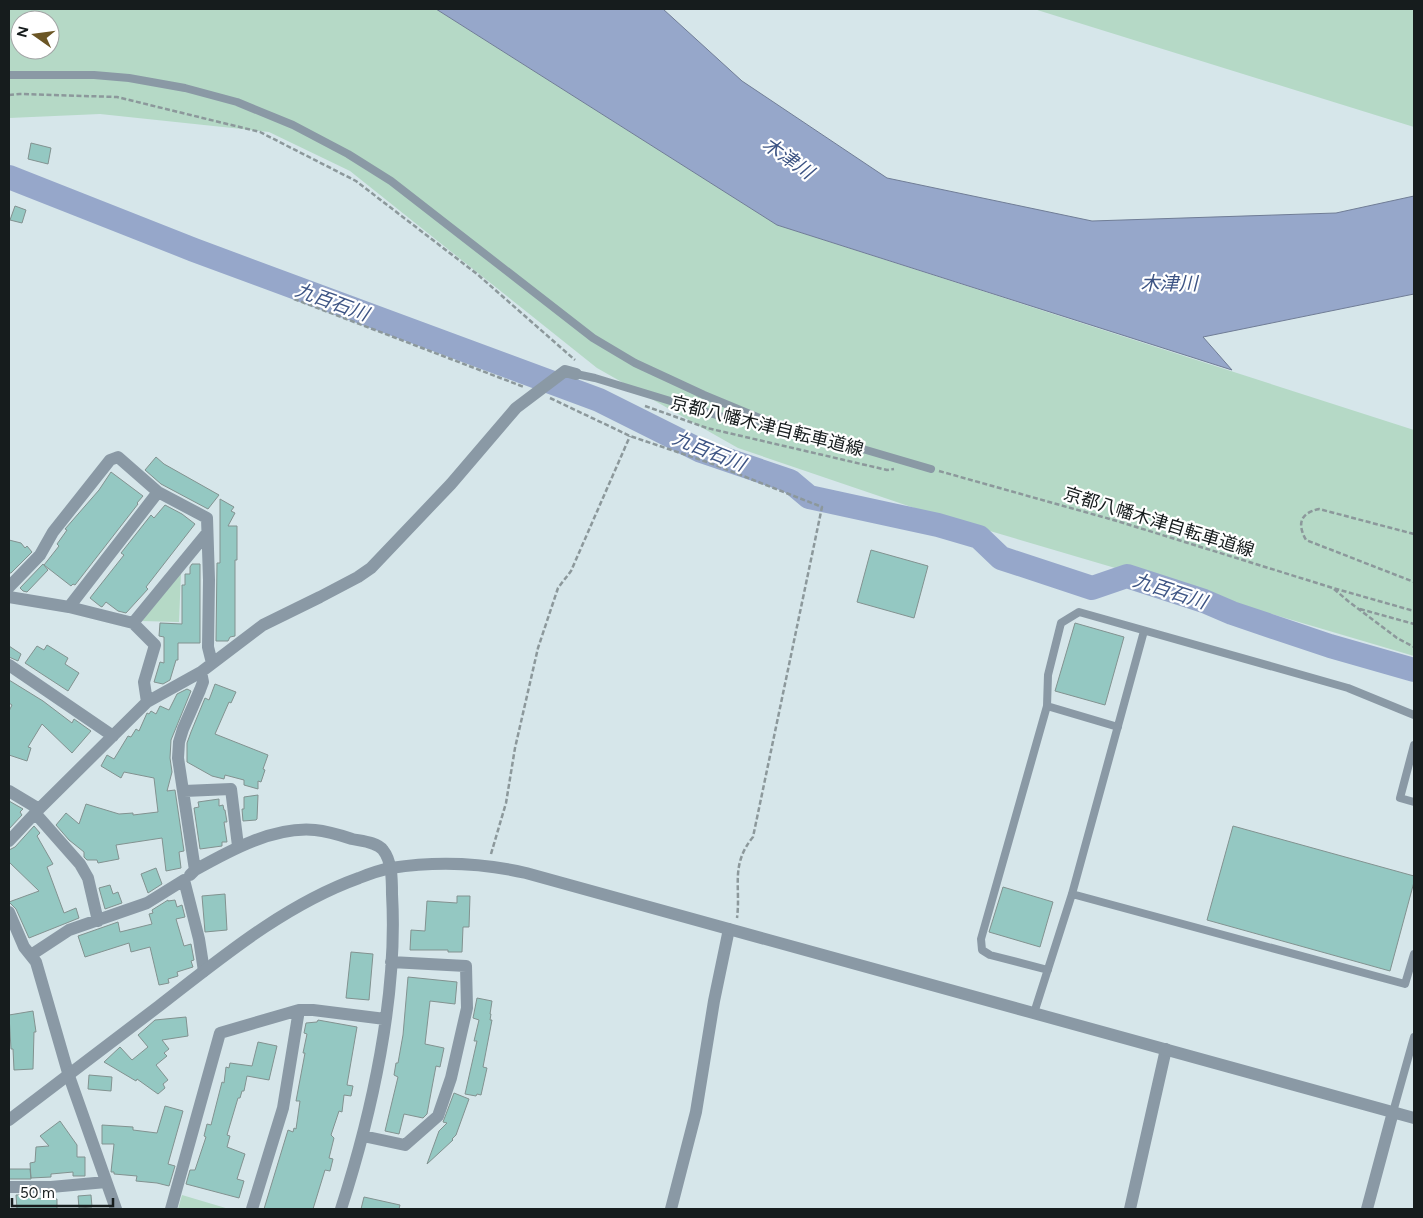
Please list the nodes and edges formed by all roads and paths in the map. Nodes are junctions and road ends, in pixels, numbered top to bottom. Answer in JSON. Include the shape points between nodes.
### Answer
{"nodes":[{"id":1,"x":9,"y":76,"type":"edge"},
{"id":2,"x":9,"y":95,"type":"edge"},
{"id":3,"x":294,"y":299,"type":"dead end"},
{"id":4,"x":570,"y":373,"type":"joint"},
{"id":5,"x":595,"y":378,"type":"junction"},
{"id":6,"x":537,"y":391,"type":"junction"},
{"id":7,"x":642,"y":404,"type":"dead end"},
{"id":8,"x":767,"y":420,"type":"junction"},
{"id":9,"x":630,"y":436,"type":"junction"},
{"id":10,"x":896,"y":469,"type":"dead end"},
{"id":11,"x":931,"y":469,"type":"joint"},
{"id":12,"x":158,"y":492,"type":"junction"},
{"id":13,"x":207,"y":532,"type":"junction"},
{"id":14,"x":1414,"y":534,"type":"edge"},
{"id":15,"x":1414,"y":582,"type":"edge"},
{"id":16,"x":9,"y":587,"type":"edge"},
{"id":17,"x":1333,"y":588,"type":"junction"},
{"id":18,"x":9,"y":597,"type":"edge"},
{"id":19,"x":68,"y":607,"type":"junction"},
{"id":20,"x":1358,"y":609,"type":"junction"},
{"id":21,"x":1414,"y":611,"type":"edge"},
{"id":22,"x":133,"y":623,"type":"junction"},
{"id":23,"x":1414,"y":624,"type":"edge"},
{"id":24,"x":1144,"y":631,"type":"junction"},
{"id":25,"x":1414,"y":647,"type":"edge"},
{"id":26,"x":212,"y":663,"type":"junction"},
{"id":27,"x":9,"y":665,"type":"edge"},
{"id":28,"x":201,"y":672,"type":"junction"},
{"id":29,"x":147,"y":702,"type":"junction"},
{"id":30,"x":1047,"y":706,"type":"junction"},
{"id":31,"x":1414,"y":715,"type":"edge"},
{"id":32,"x":1118,"y":727,"type":"junction"},
{"id":33,"x":112,"y":736,"type":"junction"},
{"id":34,"x":1414,"y":745,"type":"edge"},
{"id":35,"x":9,"y":791,"type":"edge"},
{"id":36,"x":184,"y":791,"type":"junction"},
{"id":37,"x":1414,"y":802,"type":"edge"},
{"id":38,"x":37,"y":811,"type":"junction"},
{"id":39,"x":9,"y":841,"type":"edge"},
{"id":40,"x":238,"y":846,"type":"junction"},
{"id":41,"x":488,"y":866,"type":"junction"},
{"id":42,"x":390,"y":868,"type":"junction"},
{"id":43,"x":195,"y":870,"type":"junction"},
{"id":44,"x":184,"y":880,"type":"junction"},
{"id":45,"x":1072,"y":894,"type":"junction"},
{"id":46,"x":9,"y":912,"type":"edge"},
{"id":47,"x":98,"y":921,"type":"junction"},
{"id":48,"x":729,"y":929,"type":"junction"},
{"id":49,"x":1414,"y":954,"type":"edge"},
{"id":50,"x":31,"y":955,"type":"junction"},
{"id":51,"x":391,"y":962,"type":"junction"},
{"id":52,"x":1048,"y":970,"type":"junction"},
{"id":53,"x":204,"y":971,"type":"junction"},
{"id":54,"x":298,"y":1010,"type":"junction"},
{"id":55,"x":1034,"y":1013,"type":"junction"},
{"id":56,"x":385,"y":1019,"type":"junction"},
{"id":57,"x":1414,"y":1038,"type":"edge"},
{"id":58,"x":1166,"y":1050,"type":"junction"},
{"id":59,"x":68,"y":1076,"type":"junction"},
{"id":60,"x":1393,"y":1112,"type":"junction"},
{"id":61,"x":1414,"y":1118,"type":"edge"},
{"id":62,"x":9,"y":1120,"type":"edge"},
{"id":63,"x":363,"y":1136,"type":"junction"},
{"id":64,"x":106,"y":1182,"type":"junction"},
{"id":65,"x":9,"y":1186,"type":"edge"},
{"id":66,"x":116,"y":1209,"type":"edge"},
{"id":67,"x":171,"y":1209,"type":"edge"},
{"id":68,"x":252,"y":1209,"type":"edge"},
{"id":69,"x":341,"y":1209,"type":"edge"},
{"id":70,"x":671,"y":1209,"type":"edge"},
{"id":71,"x":1130,"y":1209,"type":"edge"},
{"id":72,"x":1367,"y":1209,"type":"edge"}],
"edges":[{"from":1,"to":8,"type":"lane","via":[[129,78],[237,102],[293,126],[348,154],[391,181],[593,338],[635,363]]},
{"from":2,"to":5,"type":"path","via":[[117,97],[260,132],[356,181],[477,274]]},
{"from":3,"to":6,"type":"path"},
{"from":4,"to":5,"type":"lane"},
{"from":4,"to":6,"type":"street"},
{"from":5,"to":8,"type":"lane","via":[[736,421]]},
{"from":6,"to":9,"type":"path"},
{"from":6,"to":26,"type":"street","via":[[516,408],[451,484],[370,568],[336,589],[263,624]]},
{"from":7,"to":10,"type":"path","name":"京都八幡木津自転車道線","via":[[707,428],[887,470]]},
{"from":8,"to":11,"type":"lane"},
{"from":9,"to":41,"type":"path","via":[[571,571],[558,588],[538,648],[506,803]]},
{"from":9,"to":48,"type":"path","via":[[822,506],[753,837],[744,848],[739,868],[736,924]]},
{"from":11,"to":17,"type":"path","name":"京都八幡木津自転車道線","via":[[1117,521]]},
{"from":12,"to":13,"type":"street","via":[[207,518]]},
{"from":12,"to":16,"type":"street","via":[[118,457],[110,460],[53,532],[40,555]]},
{"from":12,"to":19,"type":"street"},
{"from":13,"to":22,"type":"street"},
{"from":13,"to":26,"type":"street","via":[[208,647]]},
{"from":14,"to":15,"type":"path","via":[[1319,509],[1303,517],[1301,524],[1306,540]]},
{"from":17,"to":20,"type":"path"},
{"from":17,"to":21,"type":"path","name":"京都八幡木津自転車道線"},
{"from":18,"to":19,"type":"street"},
{"from":19,"to":22,"type":"street"},
{"from":20,"to":23,"type":"path"},
{"from":20,"to":25,"type":"path"},
{"from":22,"to":29,"type":"street","via":[[155,645],[144,682]]},
{"from":24,"to":30,"type":"lane","via":[[1079,612],[1061,622],[1048,675]]},
{"from":24,"to":31,"type":"lane","via":[[1348,688]]},
{"from":24,"to":32,"type":"lane"},
{"from":26,"to":28,"type":"street"},
{"from":27,"to":33,"type":"street"},
{"from":28,"to":29,"type":"street"},
{"from":28,"to":36,"type":"street","via":[[203,682],[179,742],[178,758]]},
{"from":29,"to":33,"type":"street"},
{"from":30,"to":32,"type":"lane"},
{"from":30,"to":52,"type":"lane","via":[[981,939],[982,950],[990,956]]},
{"from":32,"to":45,"type":"lane"},
{"from":33,"to":38,"type":"street"},
{"from":34,"to":37,"type":"lane","via":[[1400,798]]},
{"from":35,"to":38,"type":"street"},
{"from":36,"to":40,"type":"street","via":[[231,789]]},
{"from":36,"to":43,"type":"street"},
{"from":38,"to":39,"type":"street"},
{"from":38,"to":47,"type":"street","via":[[88,878]]},
{"from":40,"to":42,"type":"street","via":[[284,832],[314,830],[378,846],[384,851]]},
{"from":40,"to":43,"type":"street"},
{"from":41,"to":42,"type":"street"},
{"from":41,"to":48,"type":"street","via":[[526,873]]},
{"from":42,"to":51,"type":"street","via":[[393,904]]},
{"from":42,"to":53,"type":"street","via":[[336,886],[301,904]]},
{"from":43,"to":44,"type":"street"},
{"from":44,"to":47,"type":"street","via":[[147,903]]},
{"from":44,"to":53,"type":"street"},
{"from":45,"to":49,"type":"lane","via":[[1406,984]]},
{"from":45,"to":52,"type":"lane"},
{"from":46,"to":50,"type":"street","via":[[24,947]]},
{"from":47,"to":50,"type":"street","via":[[69,930]]},
{"from":48,"to":55,"type":"street"},
{"from":48,"to":70,"type":"street","via":[[696,1112]]},
{"from":50,"to":59,"type":"street","via":[[36,962]]},
{"from":51,"to":56,"type":"street"},
{"from":51,"to":63,"type":"street","via":[[466,966],[466,1008],[451,1078],[438,1116],[405,1145]]},
{"from":52,"to":55,"type":"lane"},
{"from":53,"to":59,"type":"street"},
{"from":54,"to":56,"type":"street"},
{"from":54,"to":67,"type":"street","via":[[220,1033]]},
{"from":54,"to":68,"type":"street","via":[[283,1108]]},
{"from":55,"to":58,"type":"street"},
{"from":56,"to":63,"type":"street"},
{"from":57,"to":60,"type":"lane"},
{"from":58,"to":60,"type":"street"},
{"from":58,"to":71,"type":"street"},
{"from":59,"to":62,"type":"street"},
{"from":59,"to":64,"type":"street"},
{"from":60,"to":61,"type":"street"},
{"from":60,"to":72,"type":"street"},
{"from":63,"to":69,"type":"street"},
{"from":64,"to":65,"type":"street","via":[[51,1187]]},
{"from":64,"to":66,"type":"street"}]}
